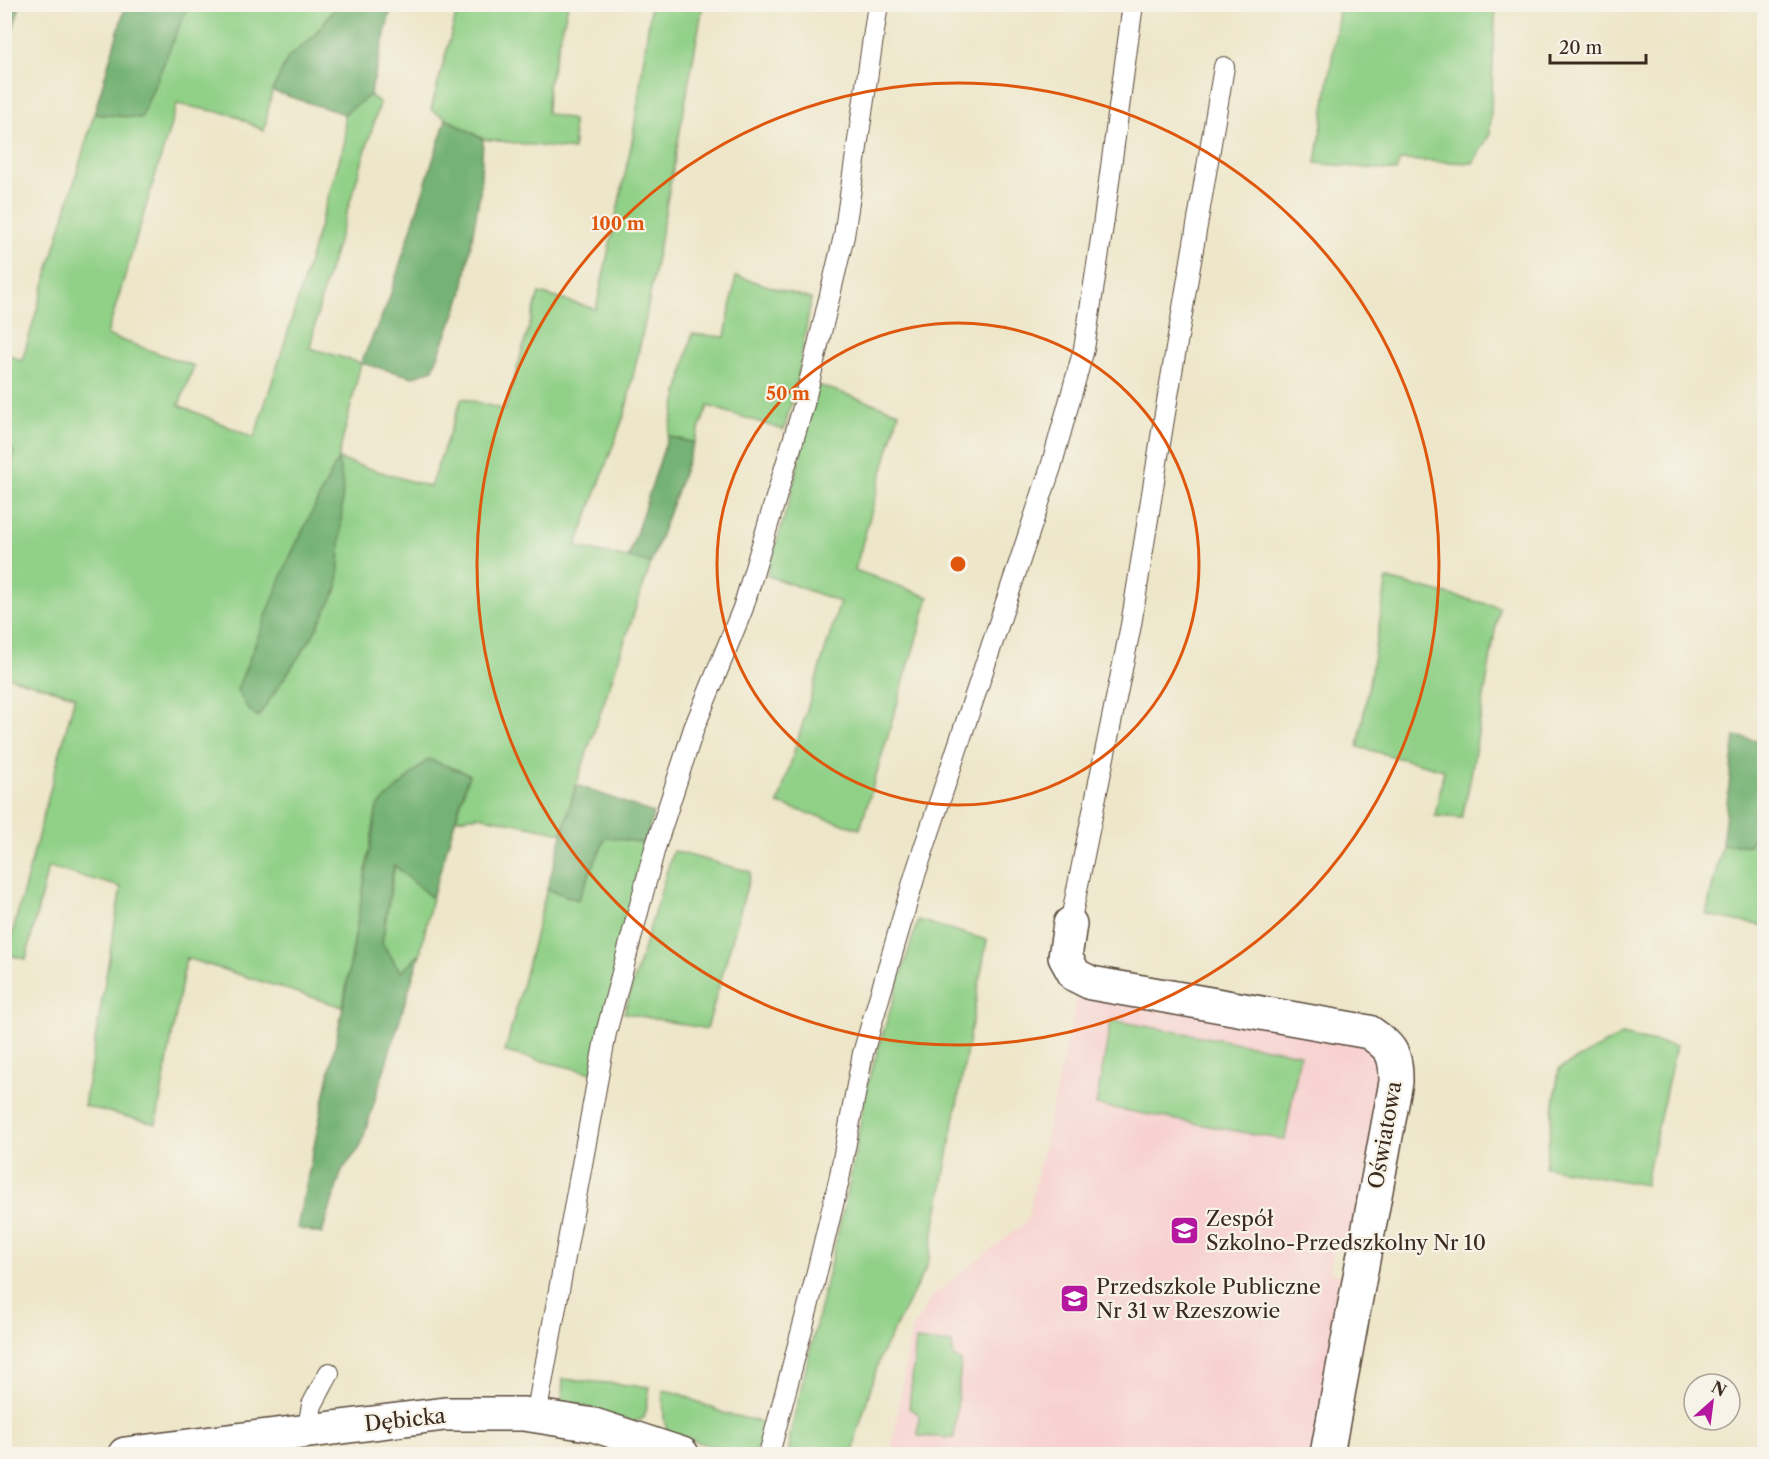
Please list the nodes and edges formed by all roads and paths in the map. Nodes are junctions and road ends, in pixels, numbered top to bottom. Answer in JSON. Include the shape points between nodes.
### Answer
{"nodes":[{"id":1,"x":878,"y":4,"type":"edge"},
{"id":2,"x":1133,"y":4,"type":"edge"},
{"id":3,"x":1224,"y":67,"type":"dead end"},
{"id":4,"x":1070,"y":924,"type":"joint"},
{"id":5,"x":329,"y":1373,"type":"dead end"},
{"id":6,"x":536,"y":1416,"type":"junction"},
{"id":7,"x":307,"y":1431,"type":"junction"},
{"id":8,"x":125,"y":1455,"type":"edge"},
{"id":9,"x":682,"y":1455,"type":"edge"},
{"id":10,"x":769,"y":1455,"type":"edge"},
{"id":11,"x":1327,"y":1455,"type":"edge"}],
"edges":[{"from":1,"to":6,"type":"lane","via":[[844,236],[804,404],[742,608],[694,728],[655,848],[606,1033]]},
{"from":2,"to":10,"type":"lane","via":[[1084,349],[1052,467],[920,861],[863,1053],[837,1191]]},
{"from":3,"to":4,"type":"lane","via":[[1131,625]]},
{"from":4,"to":11,"type":"street","name":"Oświatowa","via":[[1065,957],[1075,975],[1091,983],[1369,1032],[1388,1046],[1396,1064],[1396,1082]]},
{"from":5,"to":7,"type":"lane","via":[[312,1405]]},
{"from":6,"to":7,"type":"street","name":"Dębicka","via":[[445,1414]]},
{"from":6,"to":9,"type":"street","name":"Dębicka","via":[[594,1425]]},
{"from":7,"to":8,"type":"street","name":"Dębicka"}]}
